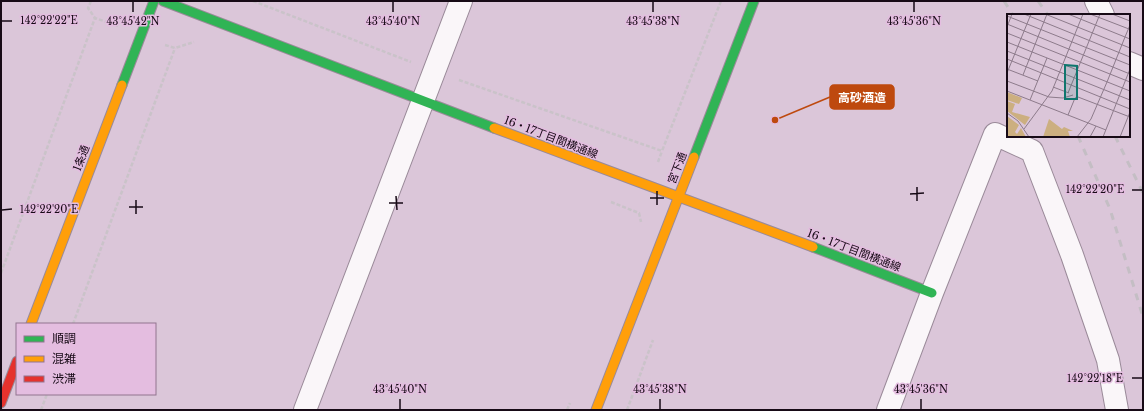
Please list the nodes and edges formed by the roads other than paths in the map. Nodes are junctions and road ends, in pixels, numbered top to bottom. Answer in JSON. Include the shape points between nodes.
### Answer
{"nodes":[{"id":1,"x":154,"y":1,"type":"edge"},
{"id":2,"x":163,"y":1,"type":"edge"},
{"id":3,"x":461,"y":1,"type":"edge"},
{"id":4,"x":754,"y":1,"type":"edge"},
{"id":5,"x":1096,"y":1,"type":"edge"},
{"id":6,"x":1102,"y":14,"type":"edge"},
{"id":7,"x":1130,"y":63,"type":"edge"},
{"id":8,"x":1143,"y":69,"type":"edge"},
{"id":9,"x":423,"y":101,"type":"junction"},
{"id":10,"x":679,"y":198,"type":"junction"},
{"id":11,"x":932,"y":293,"type":"junction"},
{"id":12,"x":31,"y":323,"type":"edge"},
{"id":13,"x":16,"y":364,"type":"edge"},
{"id":14,"x":1,"y":403,"type":"edge"},
{"id":15,"x":305,"y":410,"type":"edge"},
{"id":16,"x":596,"y":410,"type":"edge"},
{"id":17,"x":888,"y":410,"type":"edge"},
{"id":18,"x":1118,"y":410,"type":"edge"}],
"edges":[{"from":1,"to":12,"type":"street","name":"1条通"},
{"from":2,"to":9,"type":"street","name":"16・17丁目間横通線"},
{"from":3,"to":9,"type":"street"},
{"from":4,"to":10,"type":"street","name":"宮下通"},
{"from":5,"to":6,"type":"street"},
{"from":7,"to":8,"type":"street"},
{"from":9,"to":10,"type":"street","name":"16・17丁目間横通線"},
{"from":9,"to":15,"type":"street"},
{"from":10,"to":11,"type":"street","name":"16・17丁目間横通線"},
{"from":10,"to":16,"type":"street","name":"宮下通"},
{"from":11,"to":17,"type":"street"},
{"from":11,"to":18,"type":"street","via":[[995,134],[1032,151],[1072,255],[1108,360]]},
{"from":13,"to":14,"type":"street"}]}
